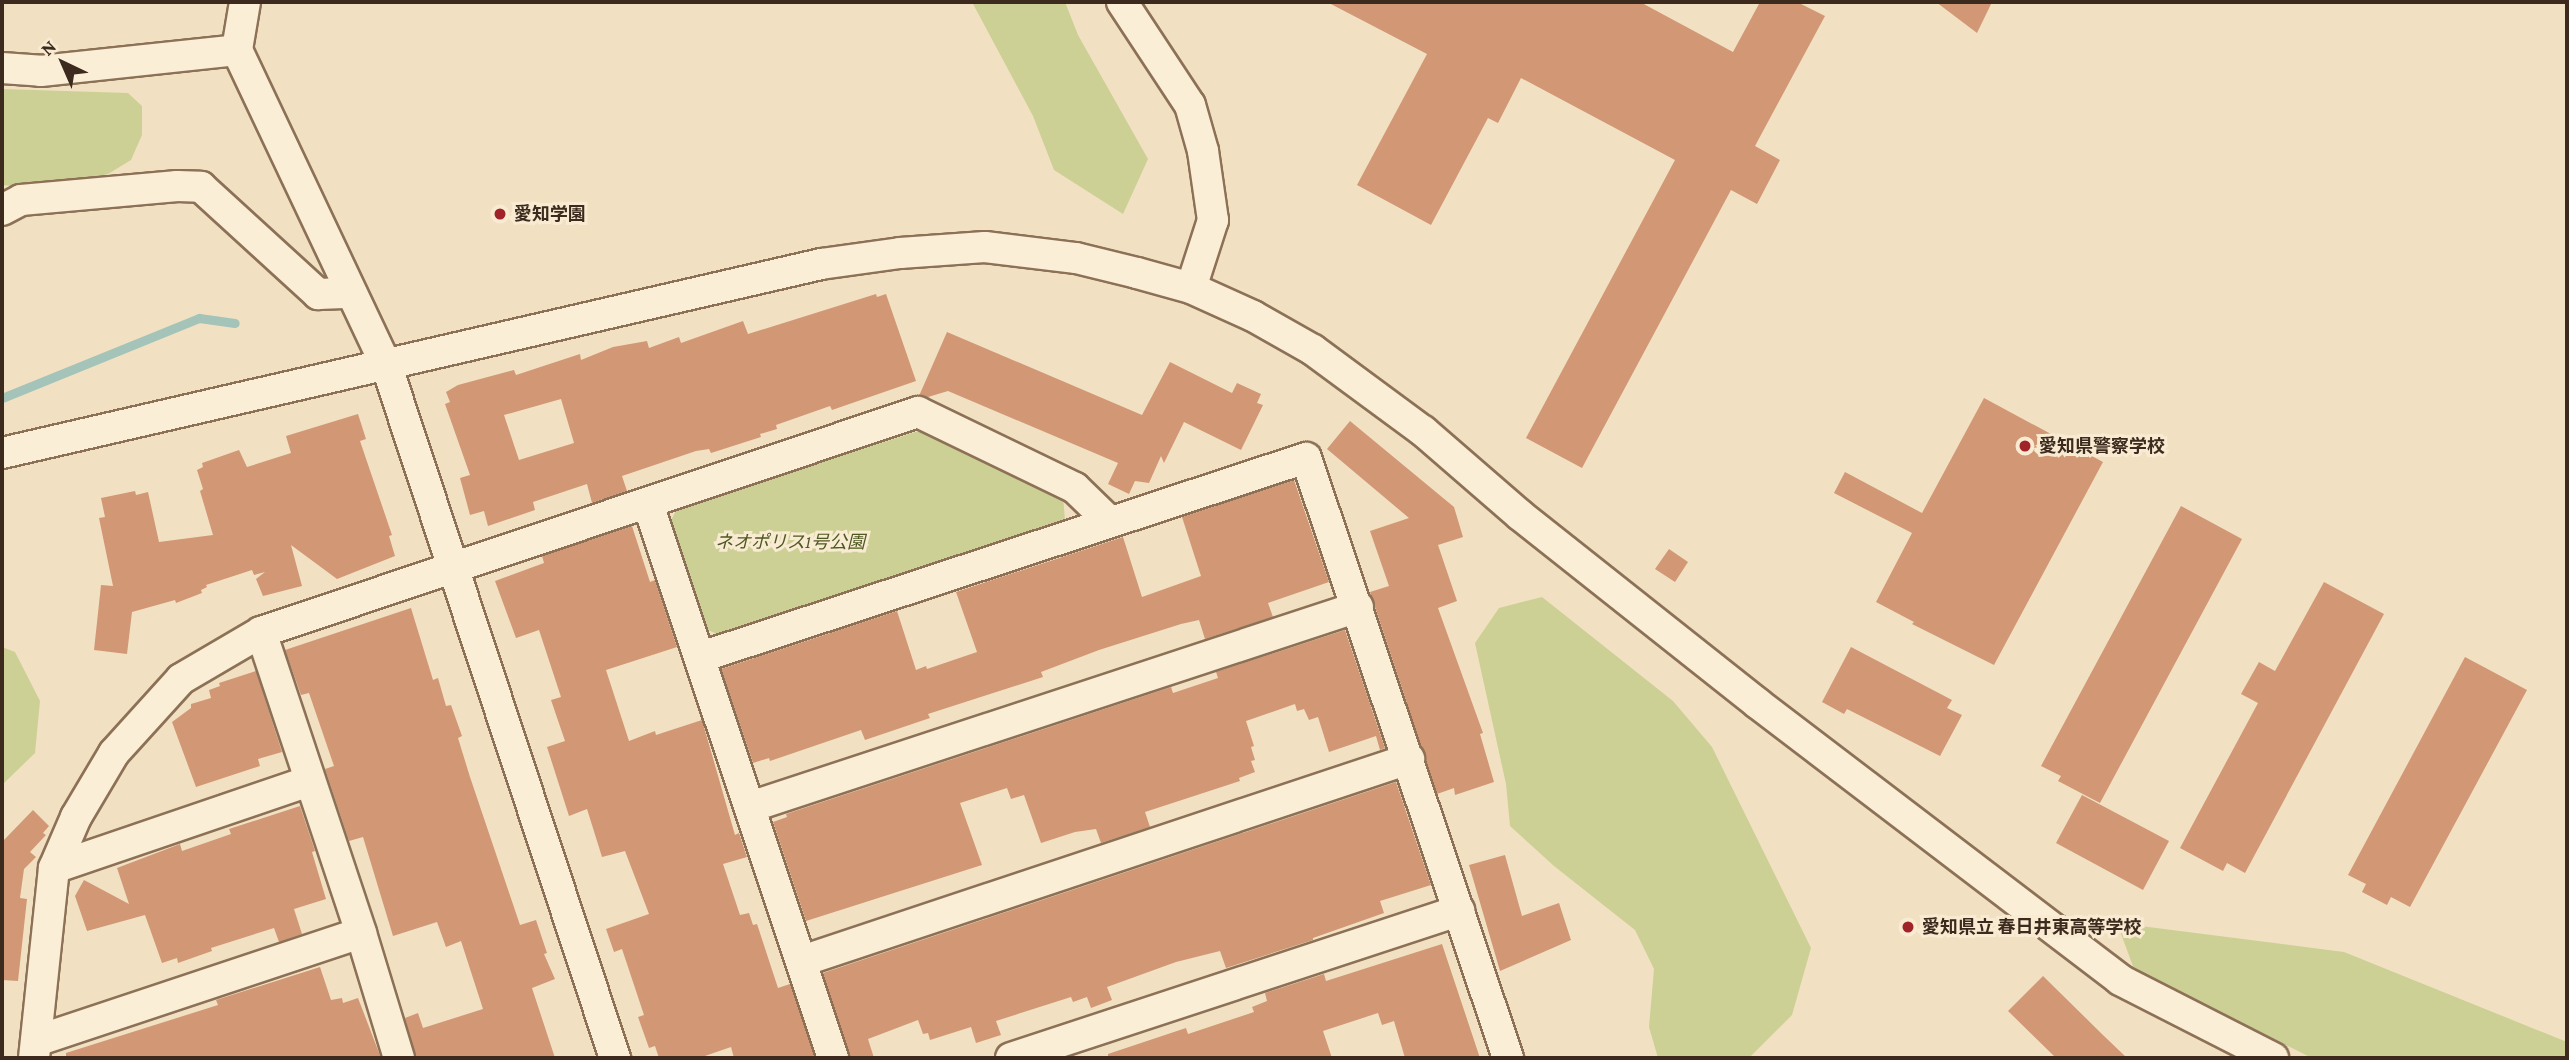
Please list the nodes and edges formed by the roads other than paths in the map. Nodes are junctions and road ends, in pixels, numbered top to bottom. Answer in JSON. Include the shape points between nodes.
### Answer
{"nodes":[{"id":1,"x":245,"y":2,"type":"edge"},
{"id":2,"x":1122,"y":2,"type":"edge"},
{"id":3,"x":236,"y":50,"type":"junction"},
{"id":4,"x":2,"y":68,"type":"edge"},
{"id":5,"x":2,"y":209,"type":"edge"},
{"id":6,"x":1191,"y":288,"type":"junction"},
{"id":7,"x":351,"y":293,"type":"junction"},
{"id":8,"x":387,"y":367,"type":"junction"},
{"id":9,"x":2,"y":453,"type":"edge"},
{"id":10,"x":648,"y":504,"type":"junction"},
{"id":11,"x":1109,"y":522,"type":"junction"},
{"id":12,"x":453,"y":568,"type":"junction"},
{"id":13,"x":1358,"y":607,"type":"junction"},
{"id":14,"x":261,"y":632,"type":"junction"},
{"id":15,"x":701,"y":657,"type":"junction"},
{"id":16,"x":1409,"y":759,"type":"junction"},
{"id":17,"x":310,"y":781,"type":"junction"},
{"id":18,"x":750,"y":807,"type":"junction"},
{"id":19,"x":54,"y":868,"type":"junction"},
{"id":20,"x":1458,"y":911,"type":"junction"},
{"id":21,"x":361,"y":933,"type":"junction"},
{"id":22,"x":802,"y":961,"type":"junction"},
{"id":23,"x":35,"y":1050,"type":"edge"},
{"id":24,"x":399,"y":1058,"type":"edge"},
{"id":25,"x":615,"y":1058,"type":"edge"},
{"id":26,"x":834,"y":1058,"type":"edge"},
{"id":27,"x":1011,"y":1058,"type":"edge"},
{"id":28,"x":1508,"y":1058,"type":"edge"},
{"id":29,"x":2273,"y":1058,"type":"edge"}],
"edges":[{"from":1,"to":3,"type":"street"},
{"from":2,"to":6,"type":"street","via":[[1190,105],[1203,152],[1213,220]]},
{"from":3,"to":4,"type":"street","via":[[41,71]]},
{"from":3,"to":7,"type":"street"},
{"from":5,"to":7,"type":"street","via":[[21,201],[201,187],[318,294]]},
{"from":6,"to":8,"type":"street","via":[[1076,258],[1011,250],[985,247],[900,253],[821,264]]},
{"from":6,"to":29,"type":"street","via":[[1313,350],[1423,431],[1520,515],[1757,703],[2120,980]]},
{"from":7,"to":8,"type":"street"},
{"from":8,"to":9,"type":"street"},
{"from":8,"to":12,"type":"street"},
{"from":10,"to":11,"type":"street","via":[[918,412],[1075,488]]},
{"from":10,"to":12,"type":"street"},
{"from":10,"to":15,"type":"street"},
{"from":11,"to":13,"type":"street","via":[[1306,457]]},
{"from":11,"to":15,"type":"street"},
{"from":12,"to":14,"type":"street"},
{"from":12,"to":25,"type":"street"},
{"from":13,"to":16,"type":"street"},
{"from":13,"to":18,"type":"street"},
{"from":14,"to":17,"type":"street"},
{"from":14,"to":19,"type":"street","via":[[181,679],[114,753],[76,817]]},
{"from":15,"to":18,"type":"street"},
{"from":16,"to":20,"type":"street"},
{"from":16,"to":22,"type":"street"},
{"from":17,"to":19,"type":"street"},
{"from":17,"to":21,"type":"street"},
{"from":18,"to":22,"type":"street"},
{"from":19,"to":23,"type":"street"},
{"from":20,"to":27,"type":"street"},
{"from":20,"to":28,"type":"street"},
{"from":21,"to":23,"type":"street"},
{"from":21,"to":24,"type":"street"},
{"from":22,"to":26,"type":"street"}]}
